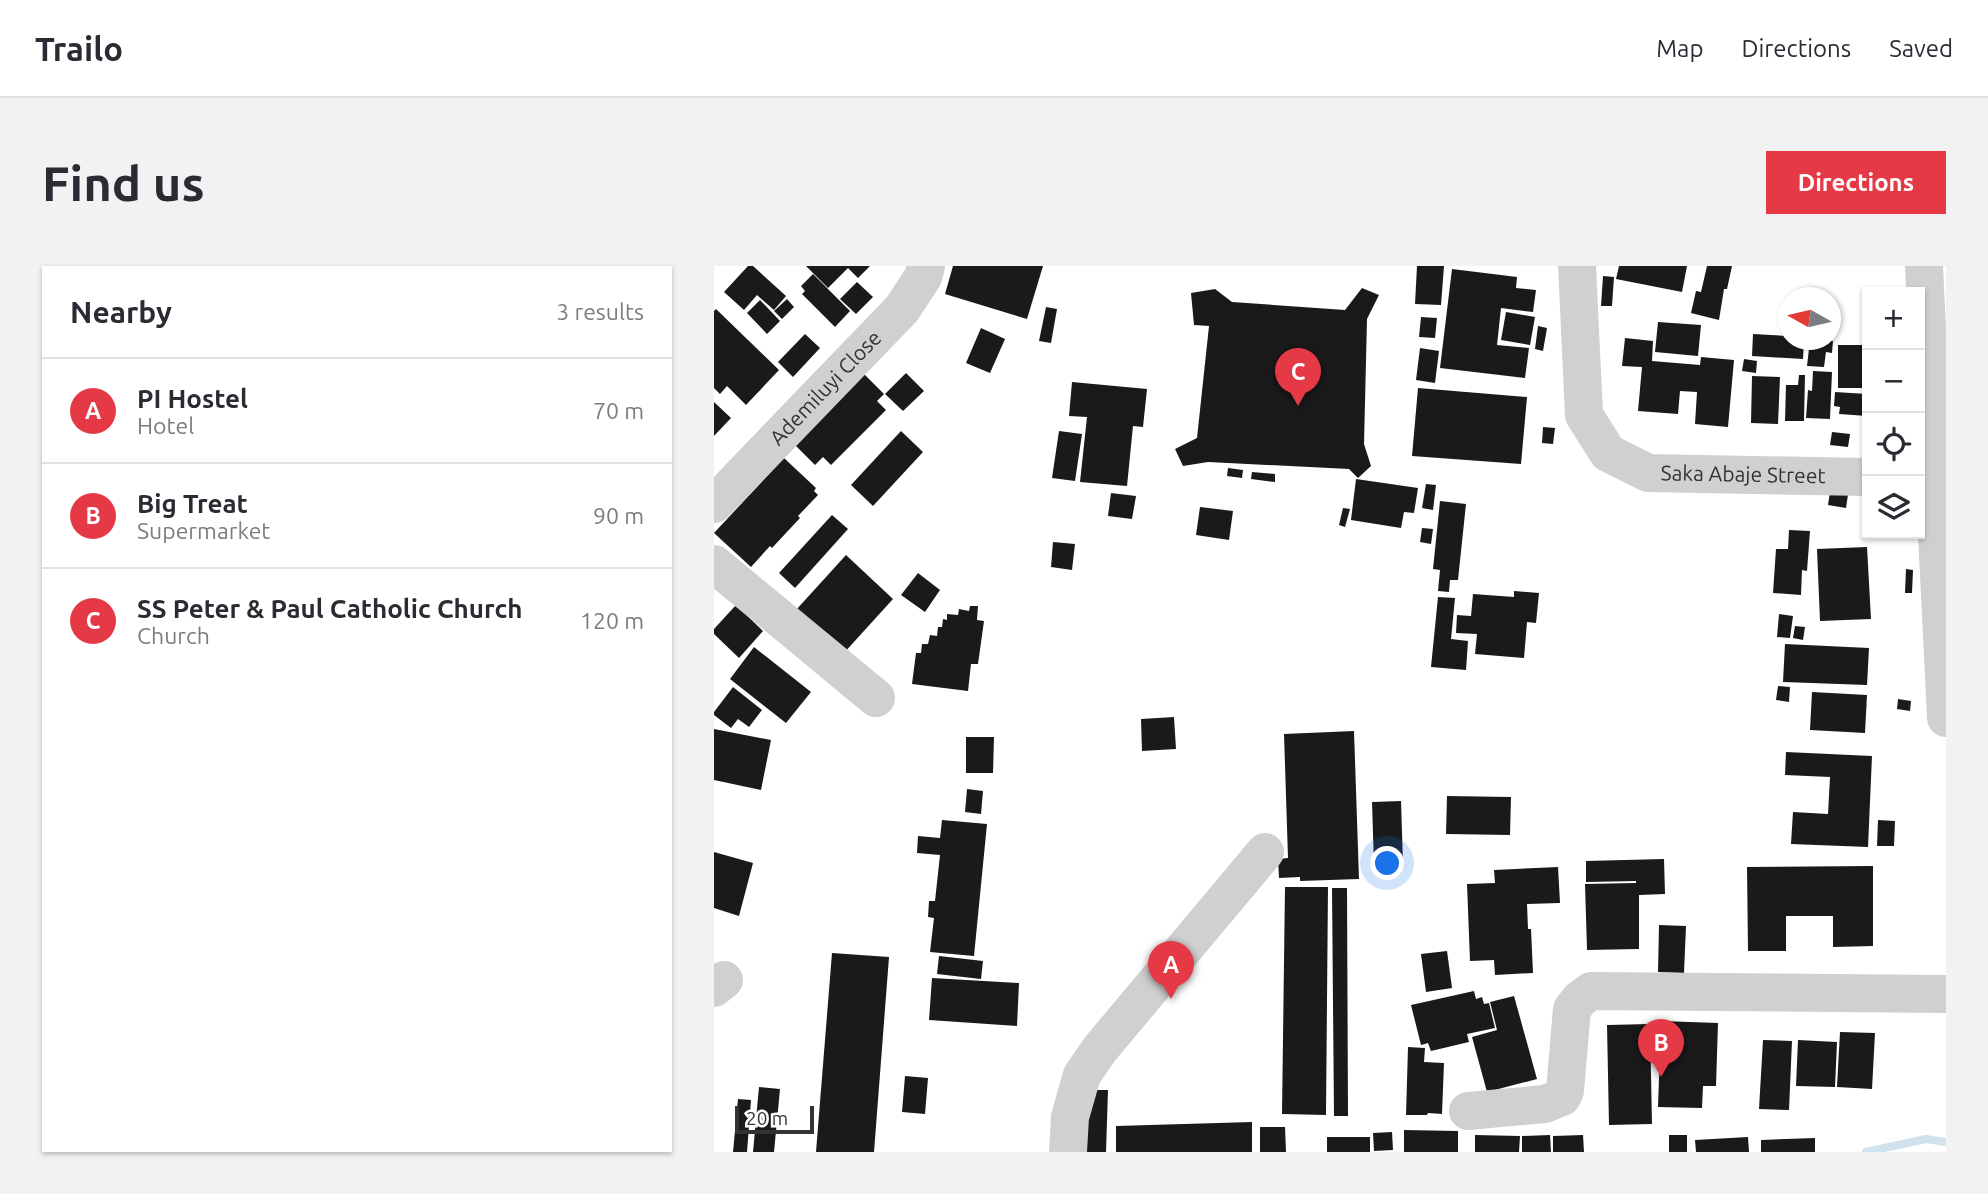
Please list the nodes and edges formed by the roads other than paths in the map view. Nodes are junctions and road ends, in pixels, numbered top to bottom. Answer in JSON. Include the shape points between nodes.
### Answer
{"nodes":[{"id":1,"x":926,"y":266,"type":"edge"},
{"id":2,"x":1577,"y":266,"type":"edge"},
{"id":3,"x":1924,"y":266,"type":"edge"},
{"id":4,"x":1862,"y":477,"type":"edge"},
{"id":5,"x":1928,"y":479,"type":"edge"},
{"id":6,"x":714,"y":504,"type":"edge"},
{"id":7,"x":714,"y":564,"type":"edge"},
{"id":8,"x":876,"y":698,"type":"dead end"},
{"id":9,"x":1946,"y":718,"type":"edge"},
{"id":10,"x":1265,"y":852,"type":"dead end"},
{"id":11,"x":1946,"y":995,"type":"edge"},
{"id":12,"x":1468,"y":1111,"type":"dead end"},
{"id":13,"x":1068,"y":1152,"type":"edge"}],
"edges":[{"from":1,"to":6,"type":"street","name":"Ademiluyi Close","via":[[902,309]]},
{"from":2,"to":4,"type":"street","name":"Saka Abaje Street","via":[[1584,415],[1608,453],[1648,473]]},
{"from":3,"to":5,"type":"street"},
{"from":5,"to":9,"type":"street"},
{"from":7,"to":8,"type":"street"},
{"from":10,"to":13,"type":"street","via":[[1082,1075],[1070,1116]]},
{"from":11,"to":12,"type":"street","via":[[1591,991],[1572,1009],[1562,1097],[1545,1104]]}]}
